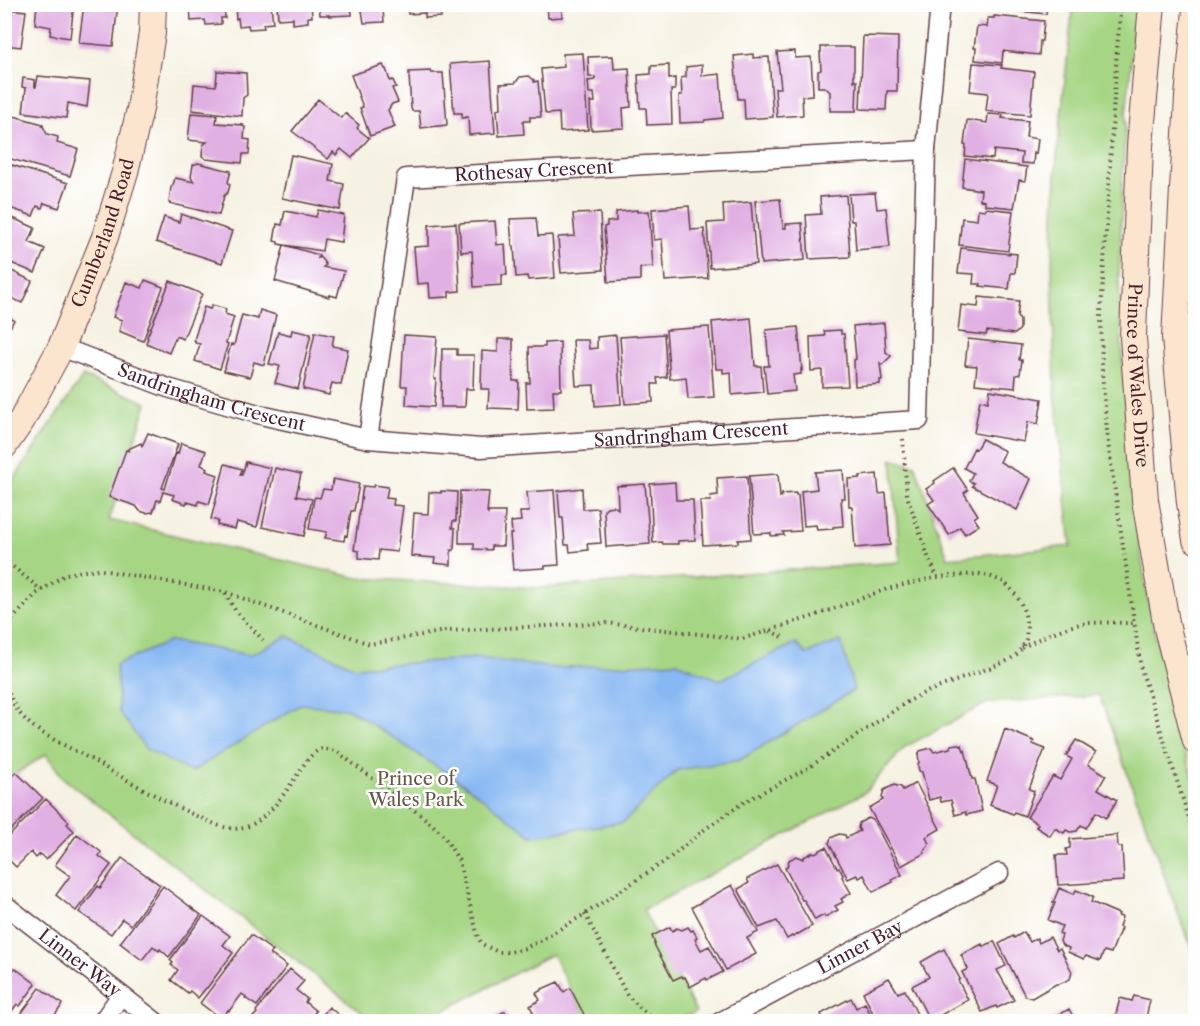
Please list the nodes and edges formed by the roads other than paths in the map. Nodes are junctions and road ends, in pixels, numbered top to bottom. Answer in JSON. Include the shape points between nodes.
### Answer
{"nodes":[{"id":1,"x":153,"y":4,"type":"edge"},
{"id":2,"x":940,"y":4,"type":"edge"},
{"id":3,"x":1152,"y":4,"type":"edge"},
{"id":4,"x":1196,"y":10,"type":"edge"},
{"id":5,"x":926,"y":150,"type":"junction"},
{"id":6,"x":61,"y":347,"type":"junction"},
{"id":7,"x":368,"y":439,"type":"junction"},
{"id":8,"x":4,"y":446,"type":"edge"},
{"id":9,"x":1196,"y":540,"type":"edge"},
{"id":10,"x":1196,"y":741,"type":"edge"},
{"id":11,"x":999,"y":873,"type":"dead end"},
{"id":12,"x":4,"y":904,"type":"edge"},
{"id":13,"x":121,"y":995,"type":"junction"},
{"id":14,"x":102,"y":1022,"type":"edge"},
{"id":15,"x":156,"y":1022,"type":"edge"},
{"id":16,"x":720,"y":1022,"type":"edge"}],
"edges":[{"from":1,"to":6,"type":"main road","name":"Cumberland Road","via":[[140,109],[125,172],[105,237]]},
{"from":2,"to":5,"type":"street"},
{"from":3,"to":10,"type":"main road","name":"Prince of Wales Drive","via":[[1140,146],[1133,337],[1145,500],[1167,628]]},
{"from":4,"to":9,"type":"main road","name":"Prince of Wales Drive","via":[[1175,338]]},
{"from":5,"to":7,"type":"street","name":"Rothesay Crescent","via":[[406,178]]},
{"from":5,"to":7,"type":"street","name":"Sandringham Crescent","via":[[919,420],[481,448]]},
{"from":6,"to":7,"type":"street","name":"Sandringham Crescent","via":[[168,388],[265,416]]},
{"from":6,"to":8,"type":"main road","name":"Cumberland Road"},
{"from":11,"to":16,"type":"street","name":"Linner Bay"},
{"from":12,"to":13,"type":"street","name":"Linner Way"},
{"from":13,"to":14,"type":"street"},
{"from":13,"to":15,"type":"street","name":"Linner Way"}]}
